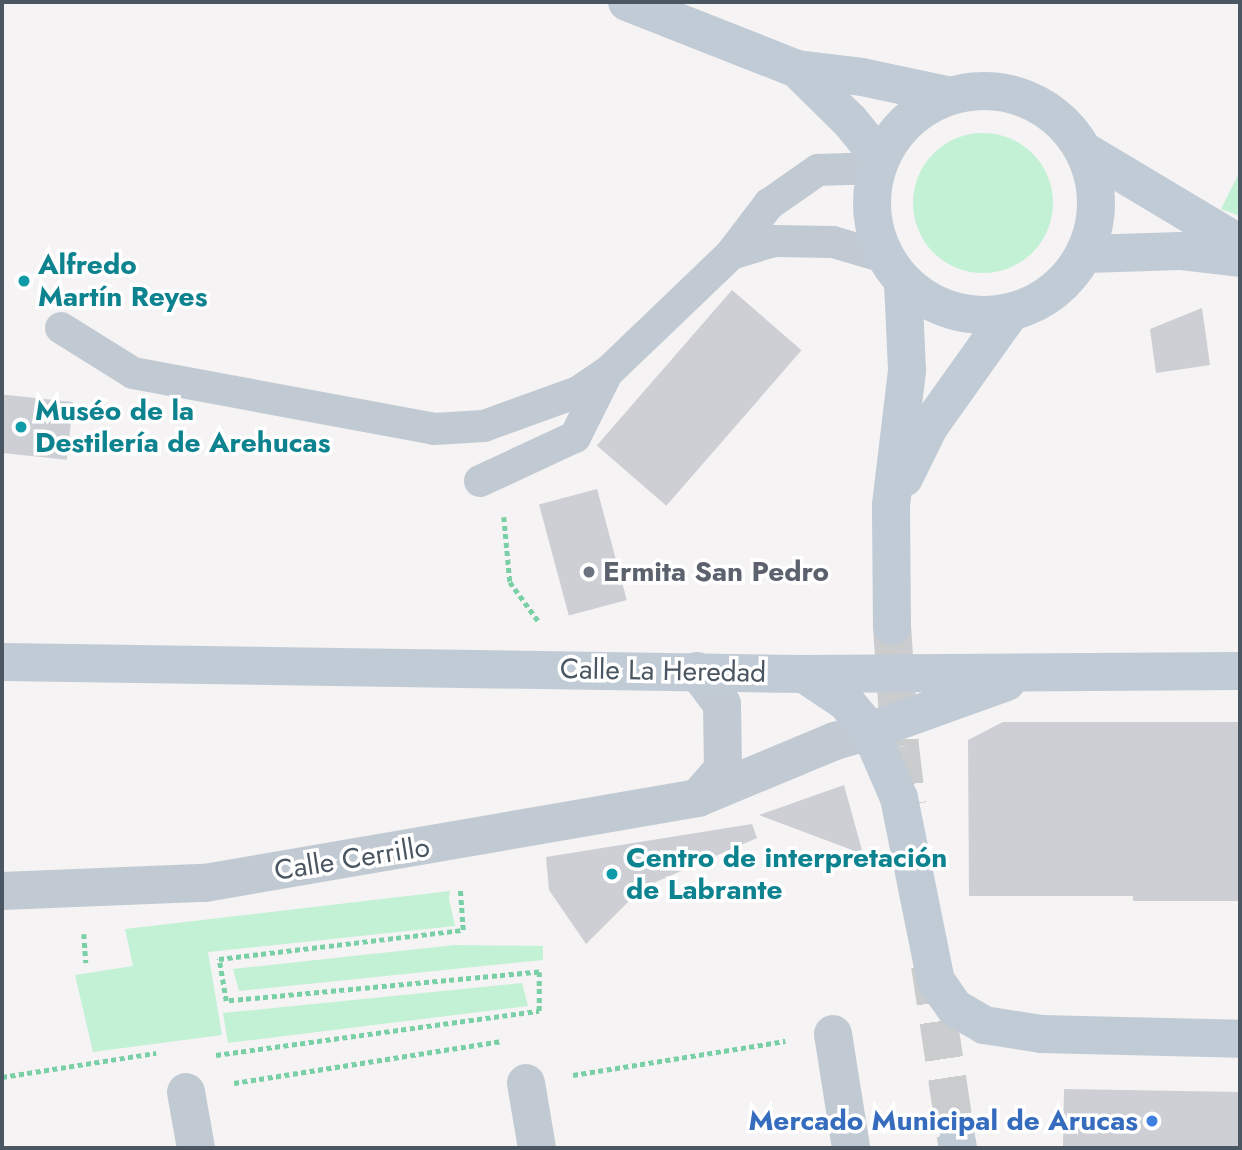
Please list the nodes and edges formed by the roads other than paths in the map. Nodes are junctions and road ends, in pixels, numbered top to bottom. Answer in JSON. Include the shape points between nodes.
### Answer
{"nodes":[{"id":1,"x":627,"y":2,"type":"edge"},
{"id":2,"x":797,"y":69,"type":"junction"},
{"id":3,"x":947,"y":95,"type":"junction"},
{"id":4,"x":1088,"y":153,"type":"junction"},
{"id":5,"x":879,"y":163,"type":"junction"},
{"id":6,"x":1240,"y":244,"type":"edge"},
{"id":7,"x":731,"y":254,"type":"junction"},
{"id":8,"x":1087,"y":254,"type":"junction"},
{"id":9,"x":1240,"y":258,"type":"edge"},
{"id":10,"x":894,"y":269,"type":"junction"},
{"id":11,"x":1010,"y":313,"type":"junction"},
{"id":12,"x":61,"y":328,"type":"dead end"},
{"id":13,"x":608,"y":372,"type":"junction"},
{"id":14,"x":480,"y":481,"type":"dead end"},
{"id":15,"x":891,"y":505,"type":"junction"},
{"id":16,"x":892,"y":626,"type":"tunnel mouth"},
{"id":17,"x":2,"y":662,"type":"edge"},
{"id":18,"x":697,"y":671,"type":"junction"},
{"id":19,"x":1240,"y":671,"type":"edge"},
{"id":20,"x":1034,"y":672,"type":"junction"},
{"id":21,"x":804,"y":674,"type":"junction"},
{"id":22,"x":870,"y":731,"type":"junction"},
{"id":23,"x":698,"y":798,"type":"junction"},
{"id":24,"x":2,"y":891,"type":"edge"},
{"id":25,"x":833,"y":1034,"type":"road end"},
{"id":26,"x":1240,"y":1039,"type":"edge"},
{"id":27,"x":526,"y":1083,"type":"road end"},
{"id":28,"x":204,"y":1088,"type":"road end"},
{"id":29,"x":195,"y":1148,"type":"edge"},
{"id":30,"x":537,"y":1148,"type":"edge"},
{"id":31,"x":851,"y":1148,"type":"edge"}],
"edges":[{"from":1,"to":2,"type":"main road"},
{"from":2,"to":3,"type":"main road"},
{"from":2,"to":5,"type":"main road","via":[[850,121]]},
{"from":3,"to":4,"type":"main road","via":[[1002,90],[1052,111]]},
{"from":3,"to":5,"type":"main road","via":[[901,124]]},
{"from":4,"to":6,"type":"main road"},
{"from":4,"to":8,"type":"main road","via":[[1099,203]]},
{"from":5,"to":7,"type":"lane","via":[[818,170],[769,204]]},
{"from":5,"to":10,"type":"main road","via":[[871,198],[873,218]]},
{"from":7,"to":10,"type":"lane","via":[[774,241],[833,243]]},
{"from":7,"to":13,"type":"lane"},
{"from":8,"to":9,"type":"main road","via":[[1180,250]]},
{"from":8,"to":11,"type":"main road","via":[[1055,292]]},
{"from":10,"to":11,"type":"main road","via":[[934,304],[972,315]]},
{"from":10,"to":15,"type":"main road","via":[[907,370]]},
{"from":11,"to":15,"type":"main road","via":[[929,427]]},
{"from":12,"to":13,"type":"lane","via":[[133,373],[434,429],[484,426],[578,392]]},
{"from":13,"to":14,"type":"lane","via":[[575,437]]},
{"from":15,"to":16,"type":"main road"},
{"from":17,"to":18,"type":"main road","name":"Calle La Heredad"},
{"from":18,"to":21,"type":"main road","name":"Calle La Heredad"},
{"from":18,"to":23,"type":"street","via":[[722,704],[723,756],[723,769]]},
{"from":19,"to":20,"type":"main road","name":"Calle La Heredad"},
{"from":20,"to":21,"type":"main road","name":"Calle La Heredad"},
{"from":20,"to":22,"type":"main road"},
{"from":21,"to":22,"type":"main road","via":[[846,702]]},
{"from":22,"to":23,"type":"street","name":"Calle Cerrillo"},
{"from":22,"to":26,"type":"main road","via":[[899,798],[936,981],[955,1009],[984,1026],[1041,1034]]},
{"from":23,"to":24,"type":"street","name":"Calle Cerrillo","via":[[205,883]]},
{"from":25,"to":31,"type":"street"},
{"from":27,"to":30,"type":"street"},
{"from":28,"to":29,"type":"street"}]}
